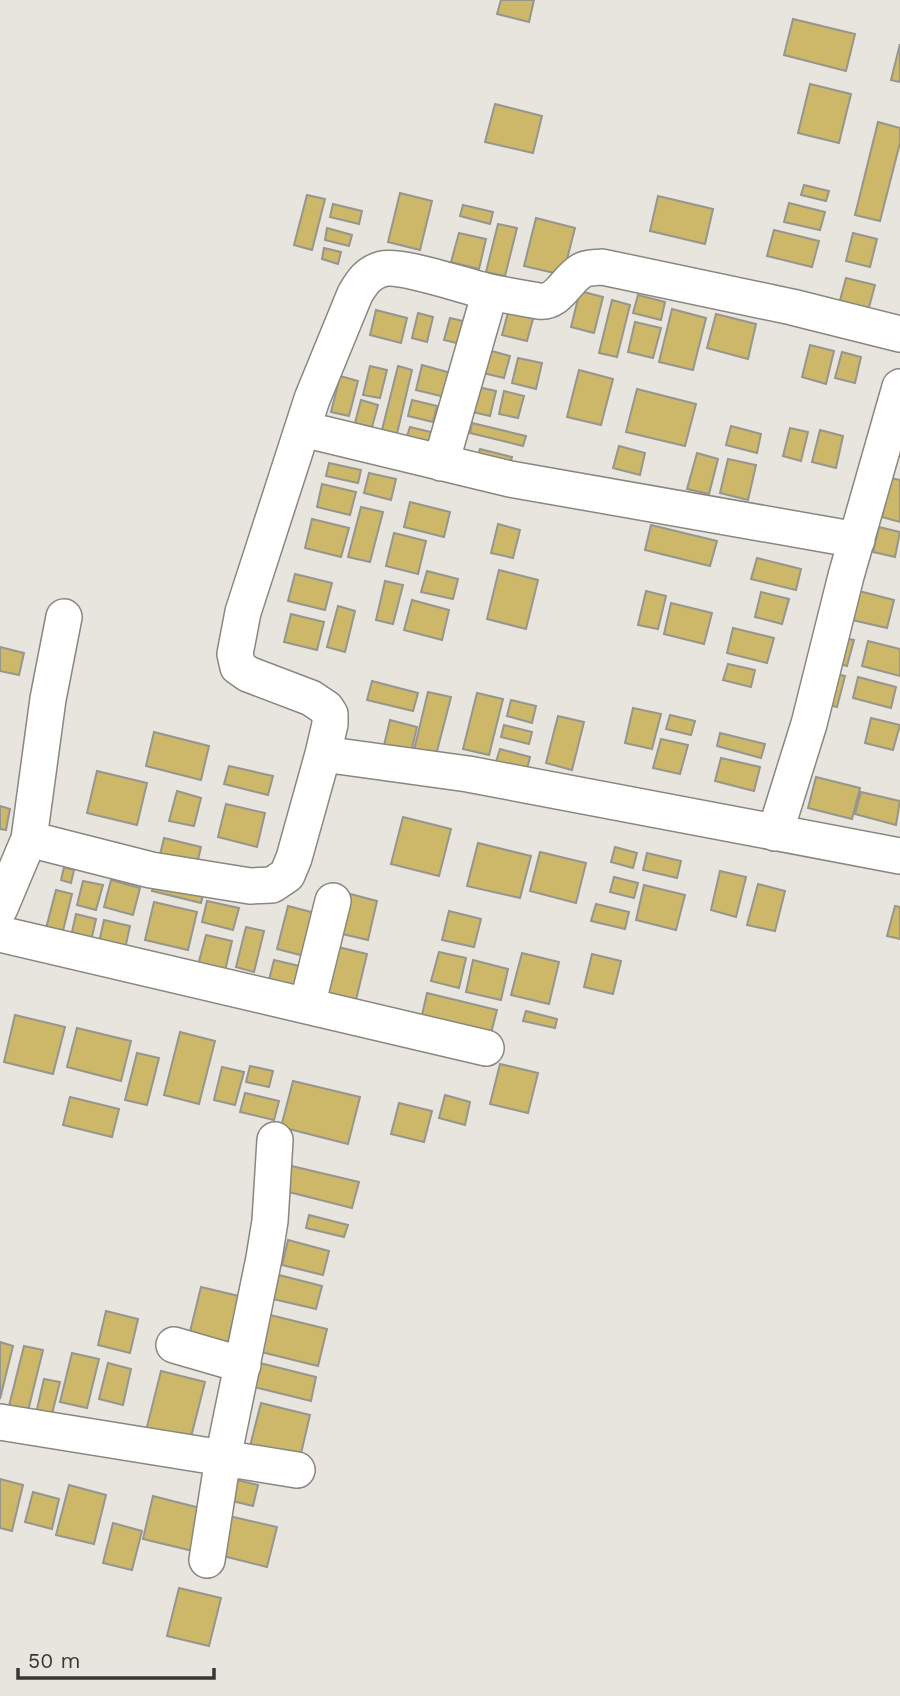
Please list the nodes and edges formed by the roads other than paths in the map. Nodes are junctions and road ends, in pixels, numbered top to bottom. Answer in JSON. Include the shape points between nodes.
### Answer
{"nodes":[{"id":1,"x":490,"y":292,"type":"junction"},
{"id":2,"x":900,"y":334,"type":"edge"},
{"id":3,"x":900,"y":387,"type":"edge"},
{"id":4,"x":303,"y":429,"type":"junction"},
{"id":5,"x":442,"y":463,"type":"junction"},
{"id":6,"x":857,"y":540,"type":"junction"},
{"id":7,"x":64,"y":617,"type":"dead end"},
{"id":8,"x":323,"y":754,"type":"junction"},
{"id":9,"x":775,"y":833,"type":"junction"},
{"id":10,"x":29,"y":839,"type":"junction"},
{"id":11,"x":900,"y":856,"type":"edge"},
{"id":12,"x":332,"y":901,"type":"dead end"},
{"id":13,"x":0,"y":908,"type":"edge"},
{"id":14,"x":0,"y":934,"type":"edge"},
{"id":15,"x":307,"y":1006,"type":"junction"},
{"id":16,"x":486,"y":1048,"type":"dead end"},
{"id":17,"x":275,"y":1140,"type":"dead end"},
{"id":18,"x":174,"y":1345,"type":"dead end"},
{"id":19,"x":243,"y":1365,"type":"junction"},
{"id":20,"x":0,"y":1422,"type":"edge"},
{"id":21,"x":223,"y":1458,"type":"junction"},
{"id":22,"x":297,"y":1470,"type":"dead end"},
{"id":23,"x":207,"y":1560,"type":"dead end"}],
"edges":[{"from":1,"to":2,"type":"street","via":[[545,302],[579,272],[602,267]]},
{"from":1,"to":4,"type":"street","via":[[393,268],[371,273],[355,294]]},
{"from":1,"to":5,"type":"street"},
{"from":3,"to":6,"type":"street"},
{"from":4,"to":5,"type":"street"},
{"from":4,"to":8,"type":"street","via":[[243,612],[235,654],[238,667],[248,674],[326,708],[330,724]]},
{"from":5,"to":6,"type":"street"},
{"from":6,"to":9,"type":"street"},
{"from":7,"to":10,"type":"street"},
{"from":8,"to":9,"type":"street","via":[[468,774]]},
{"from":8,"to":10,"type":"street","via":[[294,858],[287,875],[272,885],[250,886],[151,870]]},
{"from":9,"to":11,"type":"street"},
{"from":10,"to":13,"type":"street"},
{"from":12,"to":15,"type":"street"},
{"from":14,"to":15,"type":"street"},
{"from":15,"to":16,"type":"street"},
{"from":17,"to":19,"type":"street","via":[[270,1221]]},
{"from":18,"to":19,"type":"street"},
{"from":19,"to":21,"type":"street"},
{"from":20,"to":21,"type":"street"},
{"from":21,"to":22,"type":"street"},
{"from":21,"to":23,"type":"street"}]}
